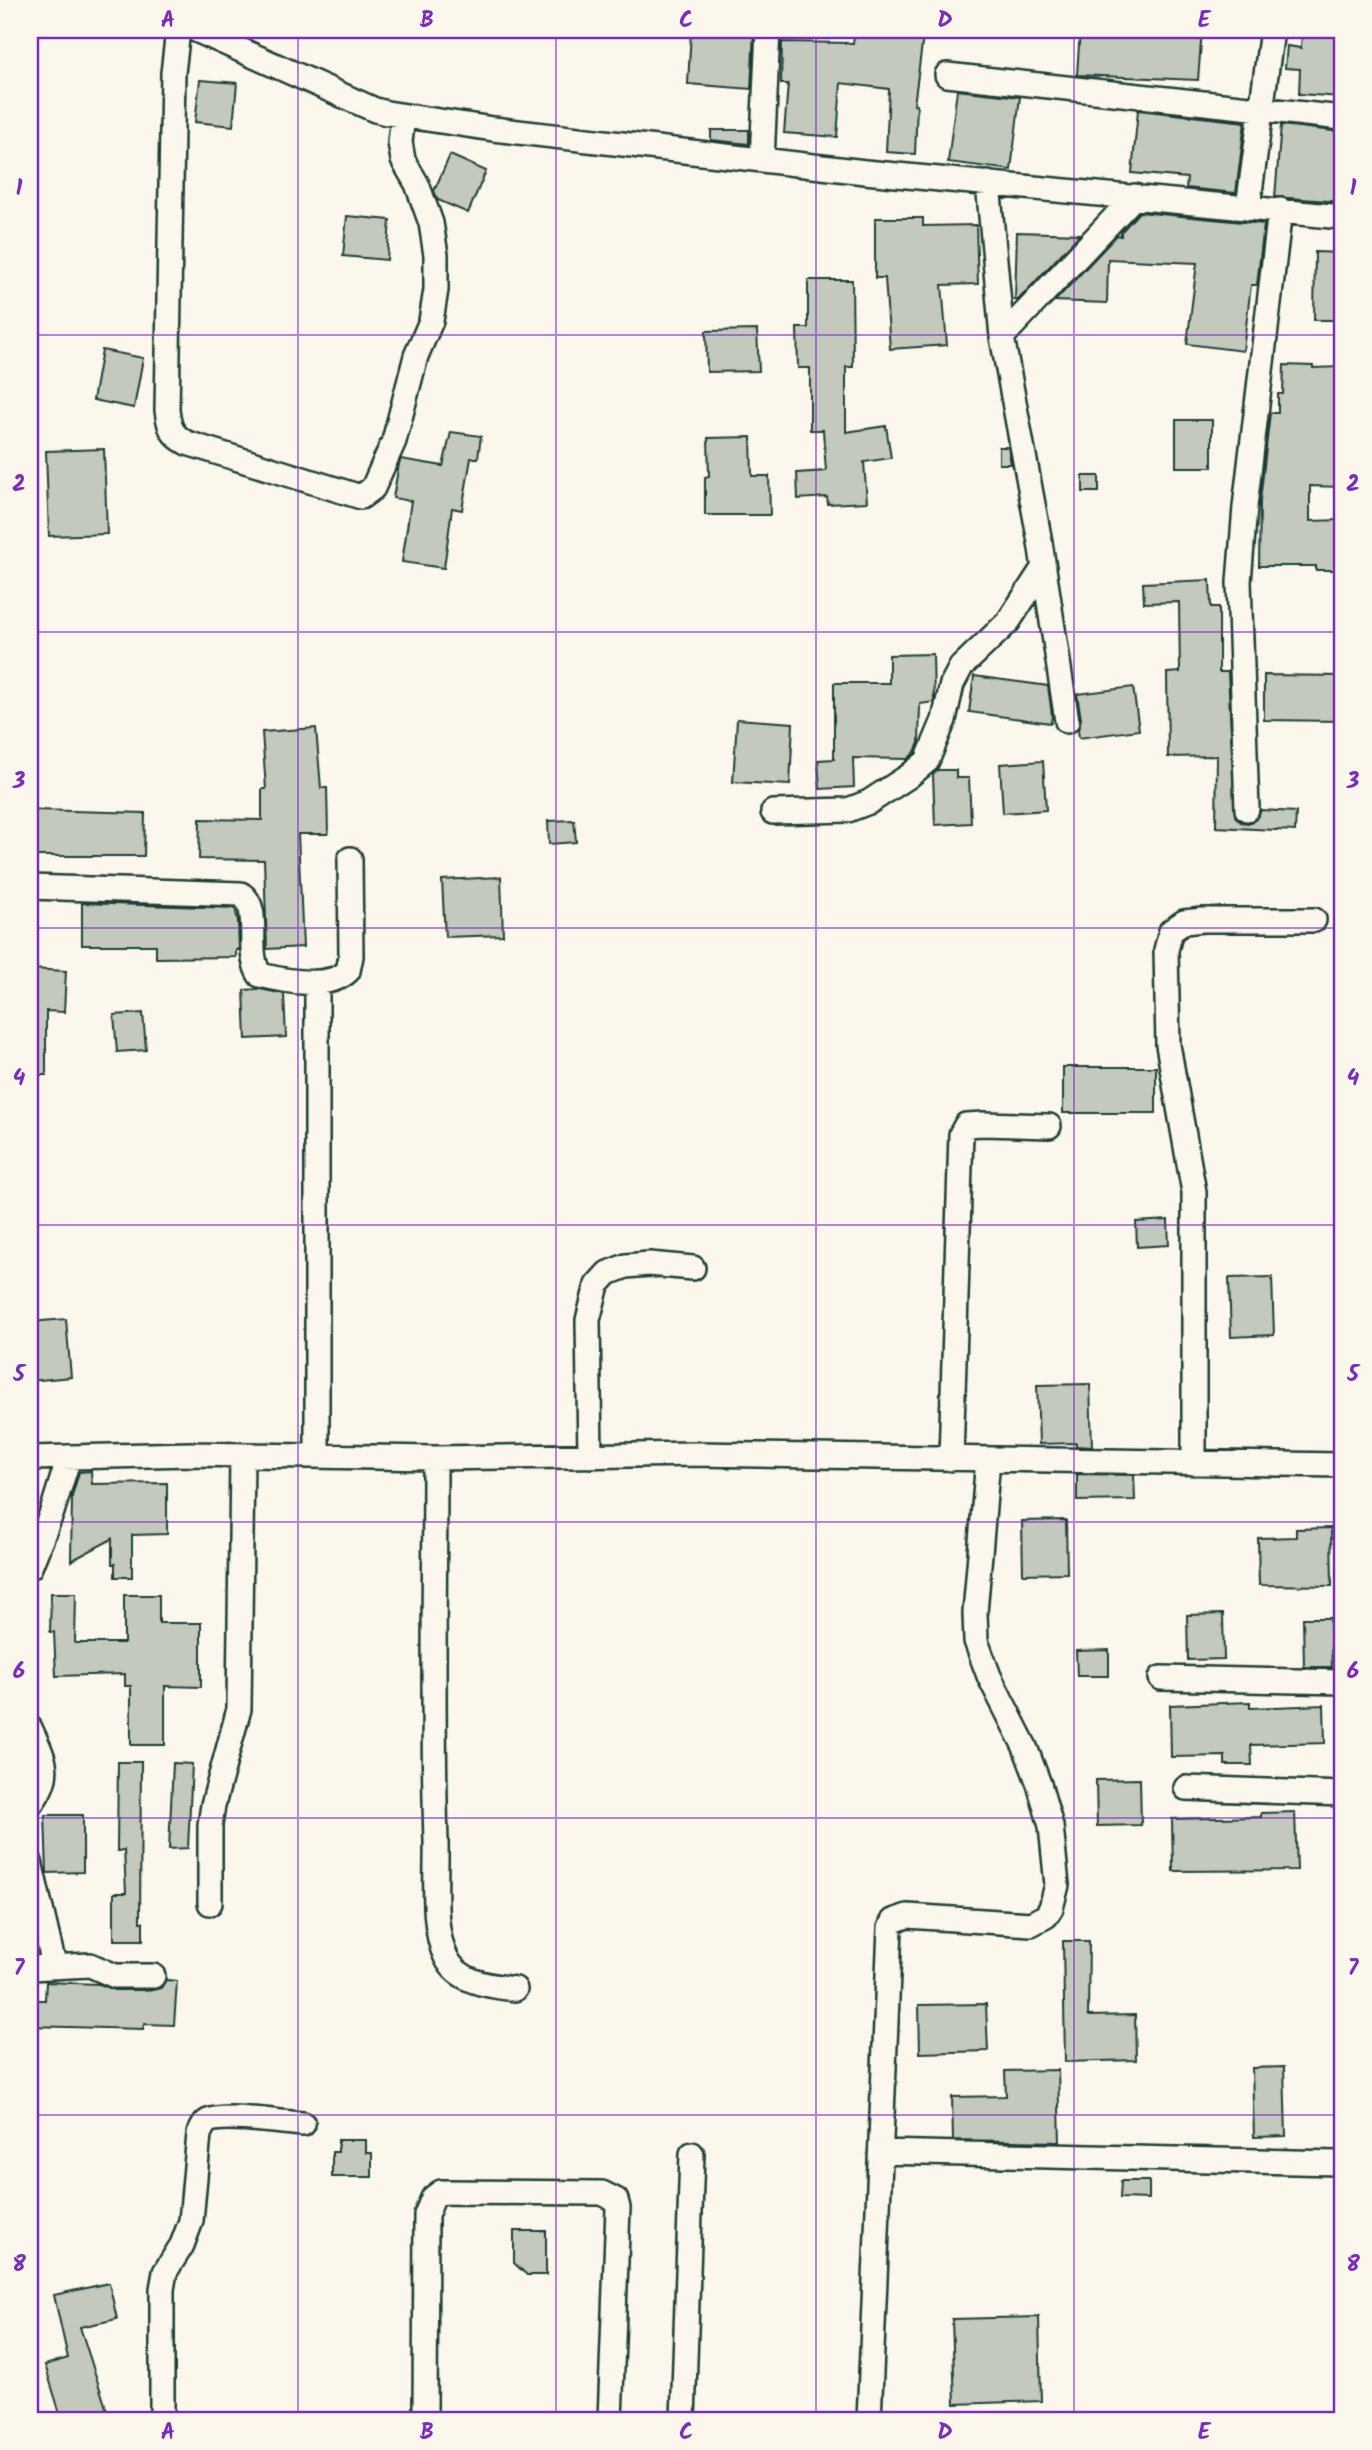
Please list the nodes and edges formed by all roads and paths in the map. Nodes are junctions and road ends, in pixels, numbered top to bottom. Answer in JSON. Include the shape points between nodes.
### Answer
{"nodes":[{"id":1,"x":178,"y":30,"type":"edge"},
{"id":2,"x":196,"y":30,"type":"edge"},
{"id":3,"x":768,"y":30,"type":"edge"},
{"id":4,"x":1272,"y":30,"type":"edge"},
{"id":5,"x":947,"y":75,"type":"dead end"},
{"id":6,"x":1262,"y":110,"type":"junction"},
{"id":7,"x":403,"y":116,"type":"junction"},
{"id":8,"x":1342,"y":118,"type":"edge"},
{"id":9,"x":762,"y":160,"type":"junction"},
{"id":10,"x":988,"y":183,"type":"junction"},
{"id":11,"x":1135,"y":196,"type":"junction"},
{"id":12,"x":1248,"y":207,"type":"junction"},
{"id":13,"x":1280,"y":210,"type":"junction"},
{"id":14,"x":1342,"y":217,"type":"edge"},
{"id":15,"x":1002,"y":337,"type":"junction"},
{"id":16,"x":1044,"y":567,"type":"junction"},
{"id":17,"x":1067,"y":721,"type":"dead end"},
{"id":18,"x":1247,"y":809,"type":"dead end"},
{"id":19,"x":773,"y":812,"type":"dead end"},
{"id":20,"x":349,"y":859,"type":"dead end"},
{"id":21,"x":30,"y":887,"type":"edge"},
{"id":22,"x":1314,"y":920,"type":"dead end"},
{"id":23,"x":317,"y":982,"type":"junction"},
{"id":24,"x":1049,"y":1126,"type":"dead end"},
{"id":25,"x":692,"y":1268,"type":"dead end"},
{"id":26,"x":242,"y":1455,"type":"junction"},
{"id":27,"x":317,"y":1456,"type":"junction"},
{"id":28,"x":590,"y":1456,"type":"junction"},
{"id":29,"x":69,"y":1457,"type":"junction"},
{"id":30,"x":30,"y":1458,"type":"edge"},
{"id":31,"x":435,"y":1458,"type":"junction"},
{"id":32,"x":951,"y":1459,"type":"junction"},
{"id":33,"x":988,"y":1459,"type":"junction"},
{"id":34,"x":1194,"y":1463,"type":"junction"},
{"id":35,"x":1342,"y":1465,"type":"edge"},
{"id":36,"x":30,"y":1567,"type":"edge"},
{"id":37,"x":1161,"y":1678,"type":"dead end"},
{"id":38,"x":1342,"y":1682,"type":"edge"},
{"id":39,"x":30,"y":1728,"type":"edge"},
{"id":40,"x":38,"y":1766,"type":"edge"},
{"id":41,"x":1186,"y":1788,"type":"dead end"},
{"id":42,"x":1342,"y":1794,"type":"edge"},
{"id":43,"x":30,"y":1805,"type":"edge"},
{"id":44,"x":30,"y":1862,"type":"edge"},
{"id":45,"x":210,"y":1903,"type":"dead end"},
{"id":46,"x":54,"y":1965,"type":"junction"},
{"id":47,"x":30,"y":1968,"type":"edge"},
{"id":48,"x":153,"y":1976,"type":"dead end"},
{"id":49,"x":515,"y":1989,"type":"dead end"},
{"id":50,"x":303,"y":2124,"type":"dead end"},
{"id":51,"x":881,"y":2152,"type":"junction"},
{"id":52,"x":692,"y":2154,"type":"dead end"},
{"id":53,"x":1337,"y":2163,"type":"dead end"},
{"id":54,"x":162,"y":2420,"type":"edge"},
{"id":55,"x":425,"y":2420,"type":"edge"},
{"id":56,"x":610,"y":2420,"type":"edge"},
{"id":57,"x":683,"y":2420,"type":"edge"},
{"id":58,"x":869,"y":2420,"type":"edge"}],
"edges":[{"from":1,"to":7,"type":"street","via":[[173,73],[169,425],[173,434],[187,443],[361,497],[373,488],[394,442],[436,290],[431,223],[403,160]]},
{"from":2,"to":7,"type":"street","via":[[374,110]]},
{"from":3,"to":9,"type":"street"},
{"from":4,"to":6,"type":"street"},
{"from":5,"to":6,"type":"street"},
{"from":6,"to":8,"type":"street"},
{"from":6,"to":12,"type":"street"},
{"from":7,"to":9,"type":"street"},
{"from":9,"to":10,"type":"street"},
{"from":10,"to":11,"type":"street"},
{"from":10,"to":15,"type":"street"},
{"from":11,"to":12,"type":"street"},
{"from":11,"to":15,"type":"street"},
{"from":12,"to":13,"type":"street"},
{"from":13,"to":14,"type":"street"},
{"from":13,"to":18,"type":"street","via":[[1239,582]]},
{"from":15,"to":16,"type":"street"},
{"from":16,"to":17,"type":"street"},
{"from":16,"to":19,"type":"street","via":[[1008,622],[961,667],[926,761],[869,802],[848,810]]},
{"from":20,"to":23,"type":"street","via":[[352,956],[348,971],[334,980]]},
{"from":21,"to":23,"type":"street","via":[[241,894],[251,906],[252,952],[260,975]]},
{"from":22,"to":34,"type":"street","via":[[1184,922],[1171,932],[1166,950],[1168,1045],[1194,1192]]},
{"from":23,"to":27,"type":"street"},
{"from":24,"to":32,"type":"street","via":[[966,1125],[961,1134]]},
{"from":25,"to":28,"type":"street","via":[[626,1266],[608,1273],[597,1284],[588,1320]]},
{"from":26,"to":27,"type":"street"},
{"from":26,"to":29,"type":"street"},
{"from":26,"to":45,"type":"street","via":[[239,1709],[210,1825]]},
{"from":27,"to":31,"type":"street"},
{"from":28,"to":31,"type":"street"},
{"from":28,"to":32,"type":"street"},
{"from":29,"to":30,"type":"street"},
{"from":29,"to":36,"type":"street"},
{"from":31,"to":49,"type":"street","via":[[438,1937],[447,1960],[458,1972],[481,1985]]},
{"from":32,"to":33,"type":"street"},
{"from":33,"to":34,"type":"street"},
{"from":33,"to":51,"type":"street","via":[[976,1641],[1040,1784],[1051,1826],[1057,1885],[1046,1916],[1031,1924],[907,1916],[893,1921]]},
{"from":34,"to":35,"type":"street"},
{"from":37,"to":38,"type":"street"},
{"from":39,"to":40,"type":"street"},
{"from":40,"to":43,"type":"street","via":[[46,1779]]},
{"from":41,"to":42,"type":"street"},
{"from":44,"to":46,"type":"street"},
{"from":46,"to":47,"type":"street"},
{"from":46,"to":48,"type":"street","via":[[90,1965],[115,1976]]},
{"from":50,"to":54,"type":"street","via":[[231,2119],[204,2123],[199,2134],[191,2221],[164,2272]]},
{"from":51,"to":53,"type":"street"},
{"from":51,"to":58,"type":"street"},
{"from":52,"to":57,"type":"street"},
{"from":55,"to":56,"type":"street","via":[[426,2215],[441,2192],[602,2193],[616,2200]]}]}
